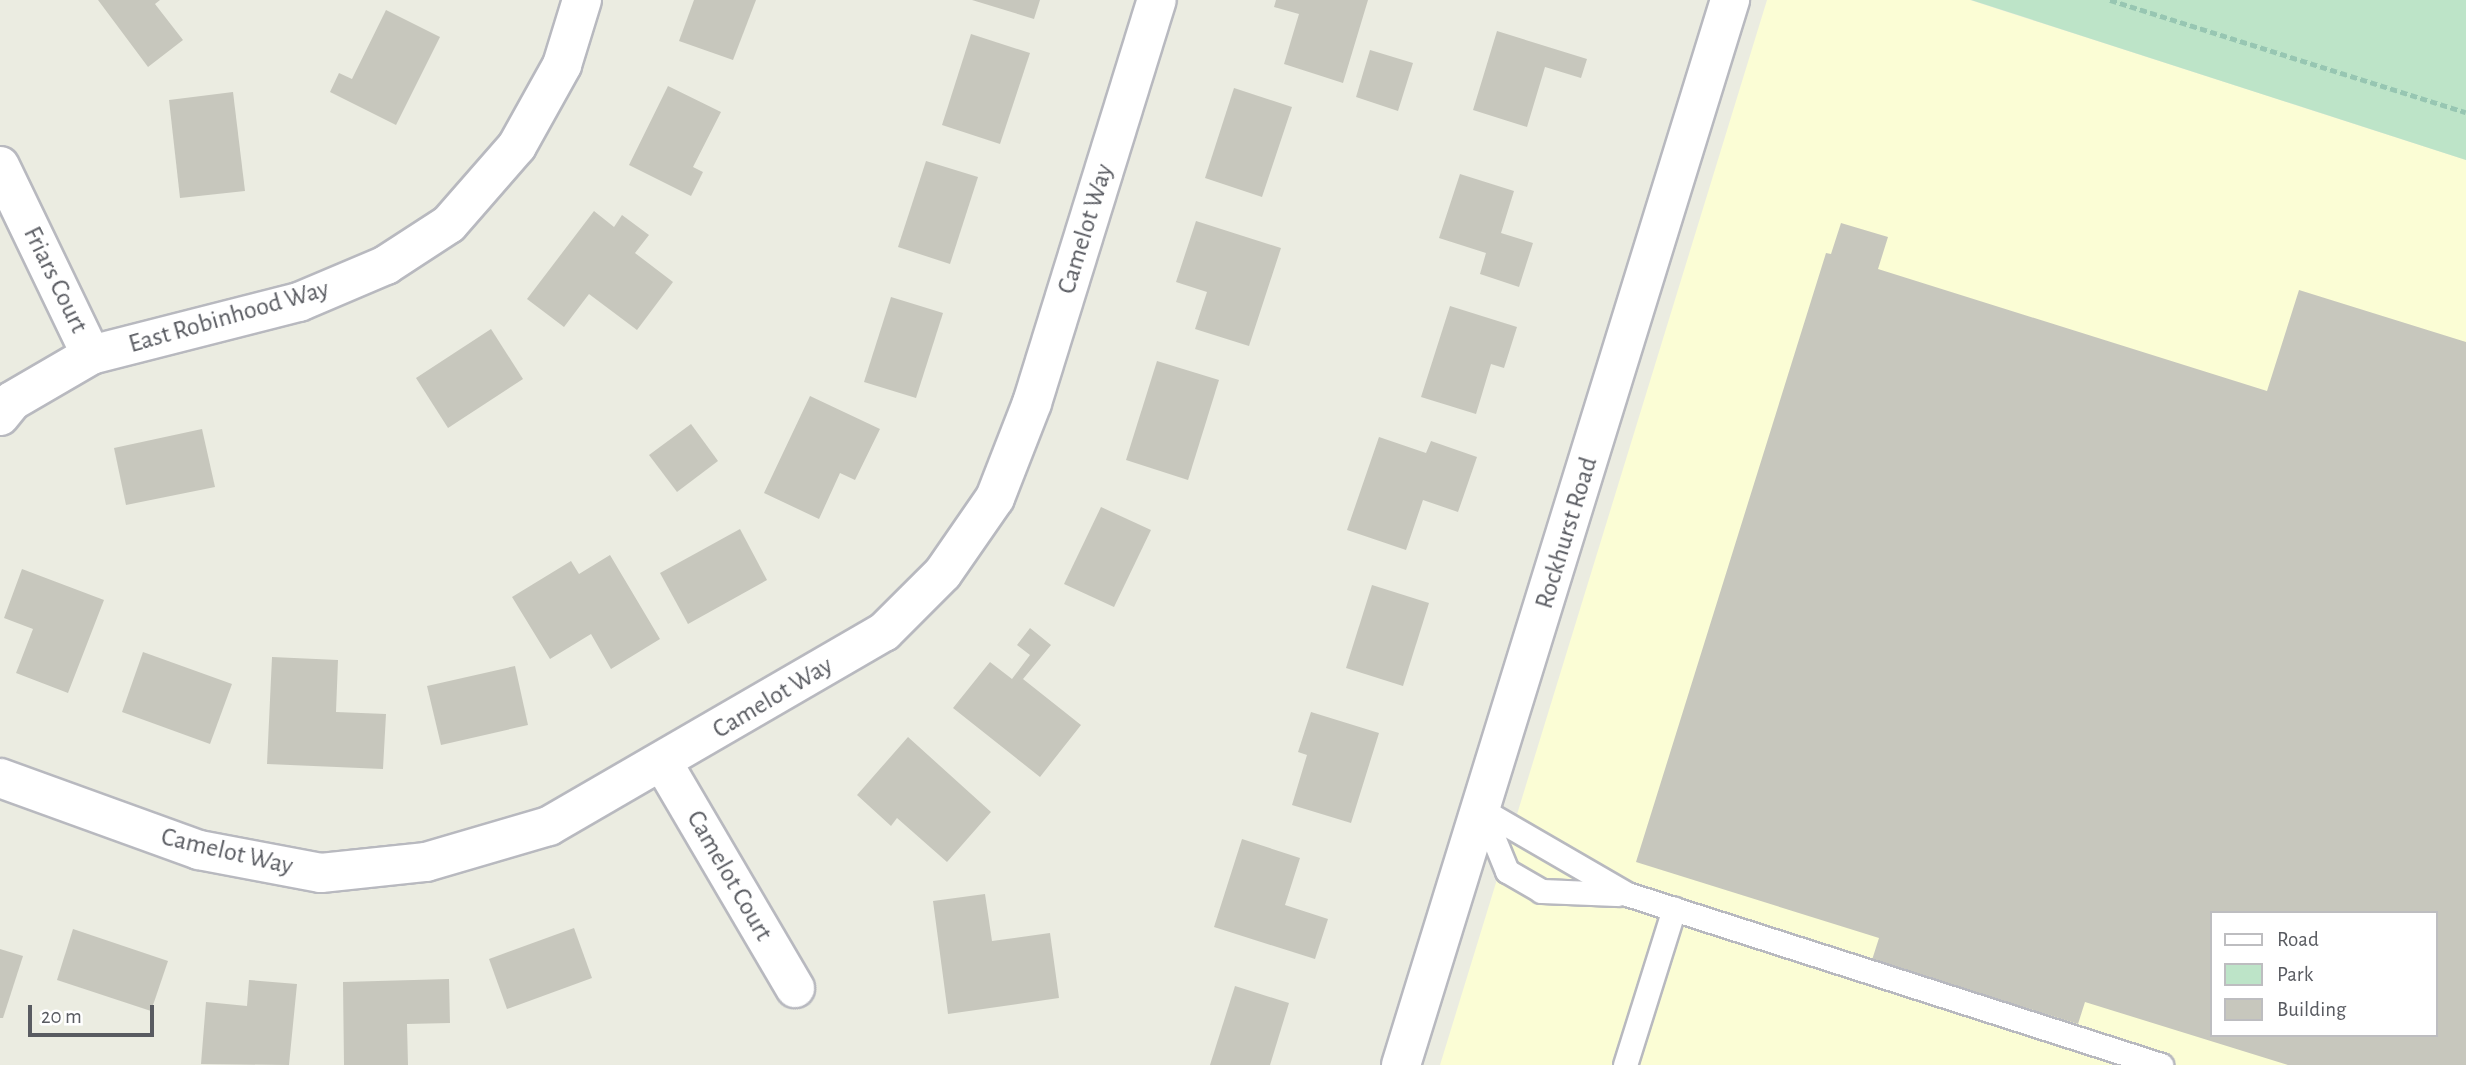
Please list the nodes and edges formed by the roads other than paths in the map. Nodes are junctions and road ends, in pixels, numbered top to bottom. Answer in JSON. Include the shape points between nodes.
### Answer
{"nodes":[{"id":1,"x":582,"y":0,"type":"edge"},
{"id":2,"x":1157,"y":0,"type":"edge"},
{"id":3,"x":1730,"y":0,"type":"edge"},
{"id":4,"x":0,"y":166,"type":"edge"},
{"id":5,"x":91,"y":355,"type":"junction"},
{"id":6,"x":0,"y":416,"type":"edge"},
{"id":7,"x":663,"y":763,"type":"junction"},
{"id":8,"x":0,"y":778,"type":"edge"},
{"id":9,"x":1482,"y":810,"type":"junction"},
{"id":10,"x":1627,"y":894,"type":"junction"},
{"id":11,"x":1674,"y":909,"type":"junction"},
{"id":12,"x":795,"y":988,"type":"dead end"},
{"id":13,"x":1401,"y":1065,"type":"edge"},
{"id":14,"x":1625,"y":1065,"type":"edge"},
{"id":15,"x":2161,"y":1065,"type":"edge"}],
"edges":[{"from":1,"to":5,"type":"street","name":"East Robinhood Way","via":[[562,65],[517,146],[449,224],[386,265],[299,302]]},
{"from":2,"to":7,"type":"street","name":"Camelot Way","via":[[1032,403],[995,498],[943,573],[884,632]]},
{"from":3,"to":9,"type":"street","name":"Rockhurst Road"},
{"from":4,"to":5,"type":"street","name":"Friars Court"},
{"from":5,"to":6,"type":"street","name":"East Robinhood Way","via":[[12,401]]},
{"from":7,"to":8,"type":"street","name":"Camelot Way","via":[[549,826],[426,862],[321,873],[199,850]]},
{"from":7,"to":12,"type":"street","name":"Camelot Court"},
{"from":9,"to":10,"type":"lane"},
{"from":9,"to":10,"type":"lane","via":[[1507,871],[1541,891]]},
{"from":9,"to":13,"type":"street","name":"Rockhurst Road"},
{"from":10,"to":11,"type":"lane"},
{"from":11,"to":14,"type":"lane"},
{"from":11,"to":15,"type":"lane"}]}
